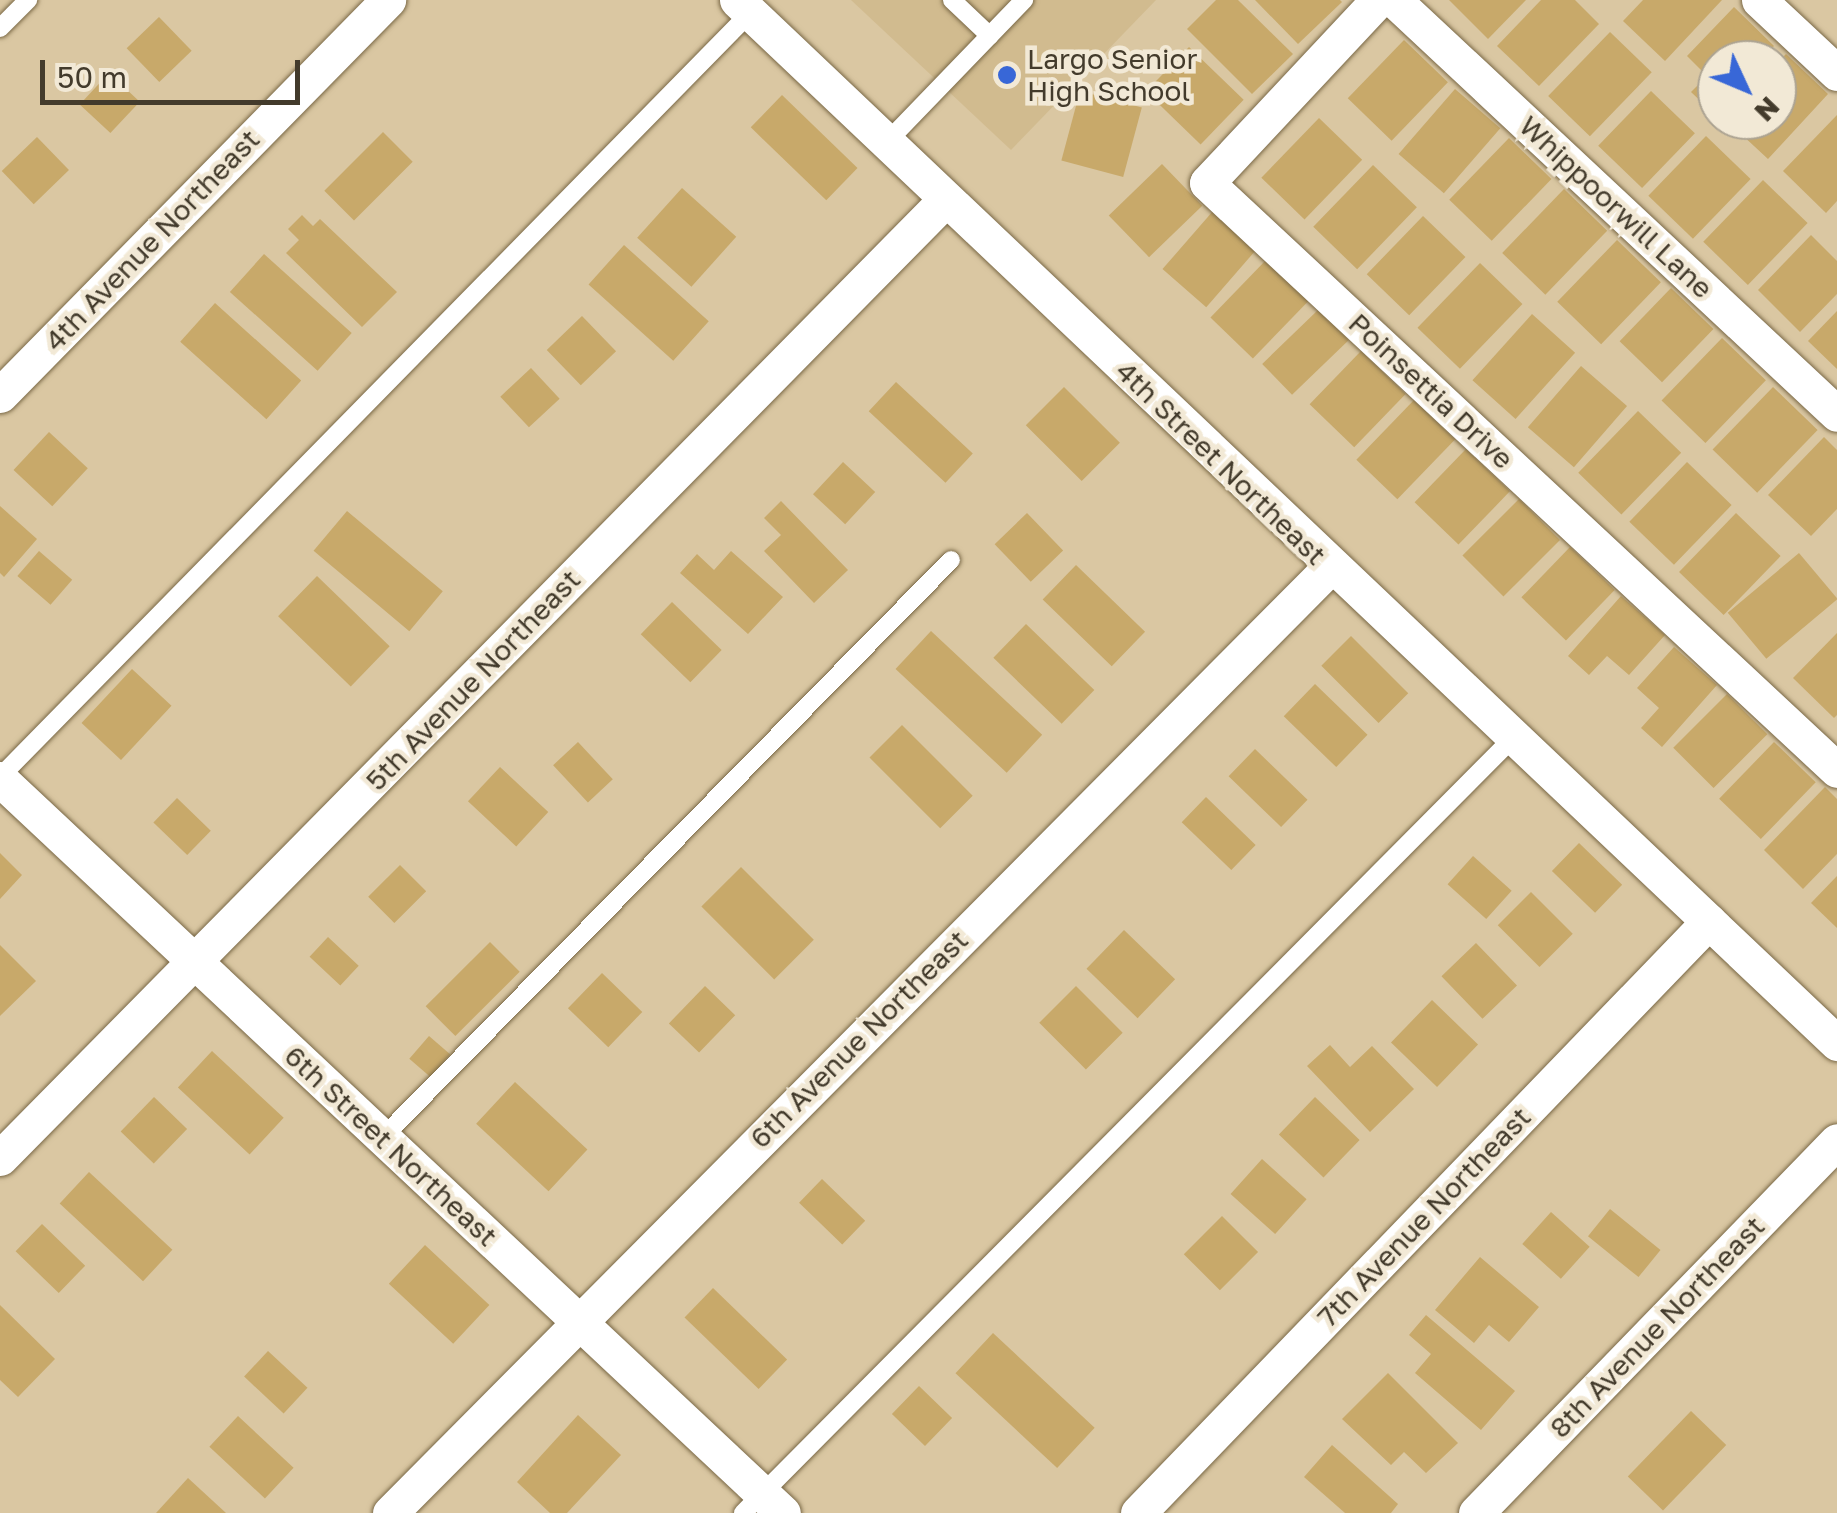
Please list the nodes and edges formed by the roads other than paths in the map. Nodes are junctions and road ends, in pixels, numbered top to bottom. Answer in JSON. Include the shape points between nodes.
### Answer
{"nodes":[{"id":1,"x":28,"y":0,"type":"edge"},
{"id":2,"x":388,"y":0,"type":"edge"},
{"id":3,"x":952,"y":0,"type":"edge"},
{"id":4,"x":1024,"y":0,"type":"edge"},
{"id":5,"x":1378,"y":0,"type":"edge"},
{"id":6,"x":1394,"y":0,"type":"edge"},
{"id":7,"x":1760,"y":0,"type":"edge"},
{"id":8,"x":743,"y":6,"type":"edge"},
{"id":9,"x":0,"y":28,"type":"edge"},
{"id":10,"x":990,"y":36,"type":"junction"},
{"id":11,"x":1837,"y":72,"type":"edge"},
{"id":12,"x":886,"y":143,"type":"junction"},
{"id":13,"x":945,"y":200,"type":"junction"},
{"id":14,"x":0,"y":394,"type":"edge"},
{"id":15,"x":1837,"y":414,"type":"edge"},
{"id":16,"x":951,"y":560,"type":"dead end"},
{"id":17,"x":1330,"y":567,"type":"junction"},
{"id":18,"x":1513,"y":738,"type":"junction"},
{"id":19,"x":1837,"y":770,"type":"edge"},
{"id":20,"x":0,"y":778,"type":"edge"},
{"id":21,"x":1709,"y":921,"type":"junction"},
{"id":22,"x":195,"y":963,"type":"junction"},
{"id":23,"x":1837,"y":1044,"type":"edge"},
{"id":24,"x":382,"y":1138,"type":"junction"},
{"id":25,"x":1837,"y":1141,"type":"edge"},
{"id":26,"x":0,"y":1158,"type":"edge"},
{"id":27,"x":579,"y":1320,"type":"junction"},
{"id":28,"x":762,"y":1506,"type":"edge"},
{"id":29,"x":390,"y":1513,"type":"edge"},
{"id":30,"x":1138,"y":1513,"type":"edge"},
{"id":31,"x":1476,"y":1513,"type":"edge"}],
"edges":[{"from":1,"to":9,"type":"lane"},
{"from":2,"to":14,"type":"street","name":"4th Avenue Northeast"},
{"from":3,"to":10,"type":"lane"},
{"from":4,"to":10,"type":"lane"},
{"from":5,"to":19,"type":"street","name":"Poinsettia Drive","via":[[1207,183]]},
{"from":6,"to":15,"type":"street","name":"Whippoorwill Lane"},
{"from":7,"to":11,"type":"street"},
{"from":8,"to":12,"type":"street","name":"4th Street Northeast"},
{"from":8,"to":20,"type":"lane"},
{"from":10,"to":12,"type":"lane"},
{"from":12,"to":13,"type":"street","name":"4th Street Northeast"},
{"from":13,"to":17,"type":"street","name":"4th Street Northeast"},
{"from":13,"to":22,"type":"street","name":"5th Avenue Northeast"},
{"from":16,"to":24,"type":"lane"},
{"from":17,"to":18,"type":"street","name":"4th Street Northeast"},
{"from":17,"to":27,"type":"street","name":"6th Avenue Northeast"},
{"from":18,"to":21,"type":"street","name":"4th Street Northeast"},
{"from":18,"to":28,"type":"lane"},
{"from":20,"to":22,"type":"street","name":"6th Street Northeast"},
{"from":21,"to":23,"type":"street"},
{"from":21,"to":30,"type":"street","name":"7th Avenue Northeast"},
{"from":22,"to":24,"type":"street","name":"6th Street Northeast"},
{"from":22,"to":26,"type":"street","name":"5th Avenue Northeast"},
{"from":24,"to":27,"type":"street","name":"6th Street Northeast"},
{"from":25,"to":31,"type":"street","name":"8th Avenue Northeast"},
{"from":27,"to":28,"type":"street","name":"6th Street Northeast"},
{"from":27,"to":29,"type":"street","name":"6th Avenue Northeast"}]}
